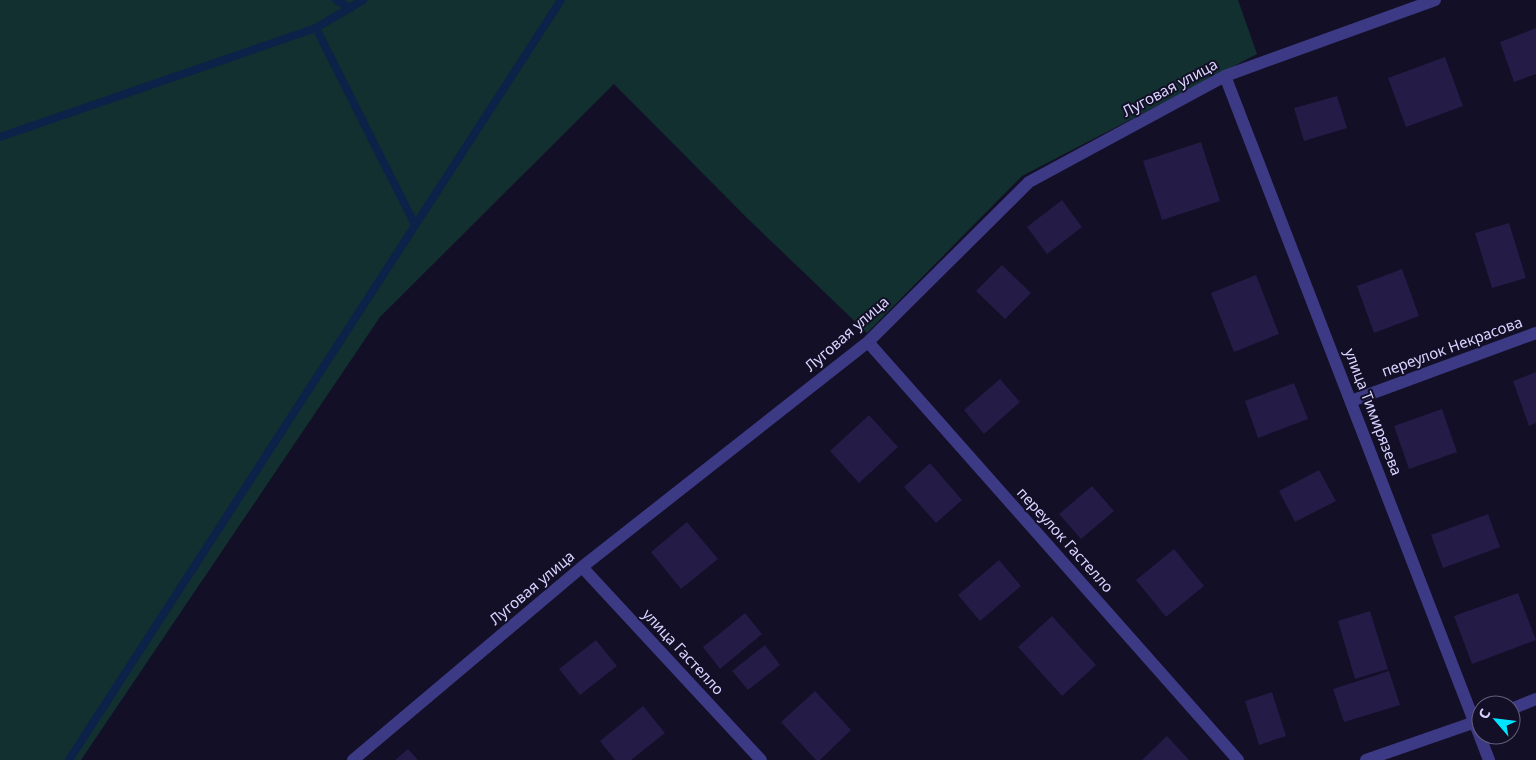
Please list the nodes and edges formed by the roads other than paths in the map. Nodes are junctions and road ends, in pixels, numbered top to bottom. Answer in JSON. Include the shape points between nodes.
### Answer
{"nodes":[{"id":1,"x":1435,"y":0,"type":"edge"},
{"id":2,"x":1225,"y":76,"type":"junction"},
{"id":3,"x":1536,"y":334,"type":"edge"},
{"id":4,"x":868,"y":342,"type":"junction"},
{"id":5,"x":1351,"y":401,"type":"junction"},
{"id":6,"x":582,"y":567,"type":"junction"},
{"id":7,"x":1536,"y":699,"type":"edge"},
{"id":8,"x":1471,"y":703,"type":"edge"},
{"id":9,"x":1521,"y":705,"type":"edge"},
{"id":10,"x":1471,"y":723,"type":"edge"},
{"id":11,"x":1484,"y":745,"type":"edge"},
{"id":12,"x":353,"y":760,"type":"edge"},
{"id":13,"x":761,"y":760,"type":"edge"},
{"id":14,"x":1238,"y":760,"type":"edge"},
{"id":15,"x":1366,"y":760,"type":"edge"},
{"id":16,"x":1488,"y":760,"type":"edge"}],
"edges":[{"from":1,"to":2,"type":"street","name":"Луговая улица"},
{"from":2,"to":4,"type":"street","name":"Луговая улица","via":[[1029,182]]},
{"from":2,"to":5,"type":"street","name":"улица Тимирязева"},
{"from":3,"to":5,"type":"street","name":"переулок Некрасова"},
{"from":4,"to":6,"type":"street","name":"Луговая улица"},
{"from":4,"to":14,"type":"street","name":"переулок Гастелло"},
{"from":5,"to":8,"type":"street","name":"улица Тимирязева"},
{"from":6,"to":12,"type":"street","name":"Луговая улица"},
{"from":6,"to":13,"type":"street","name":"улица Гастелло"},
{"from":7,"to":9,"type":"street"},
{"from":10,"to":15,"type":"street"},
{"from":11,"to":16,"type":"street","name":"улица Тимирязева"}]}
